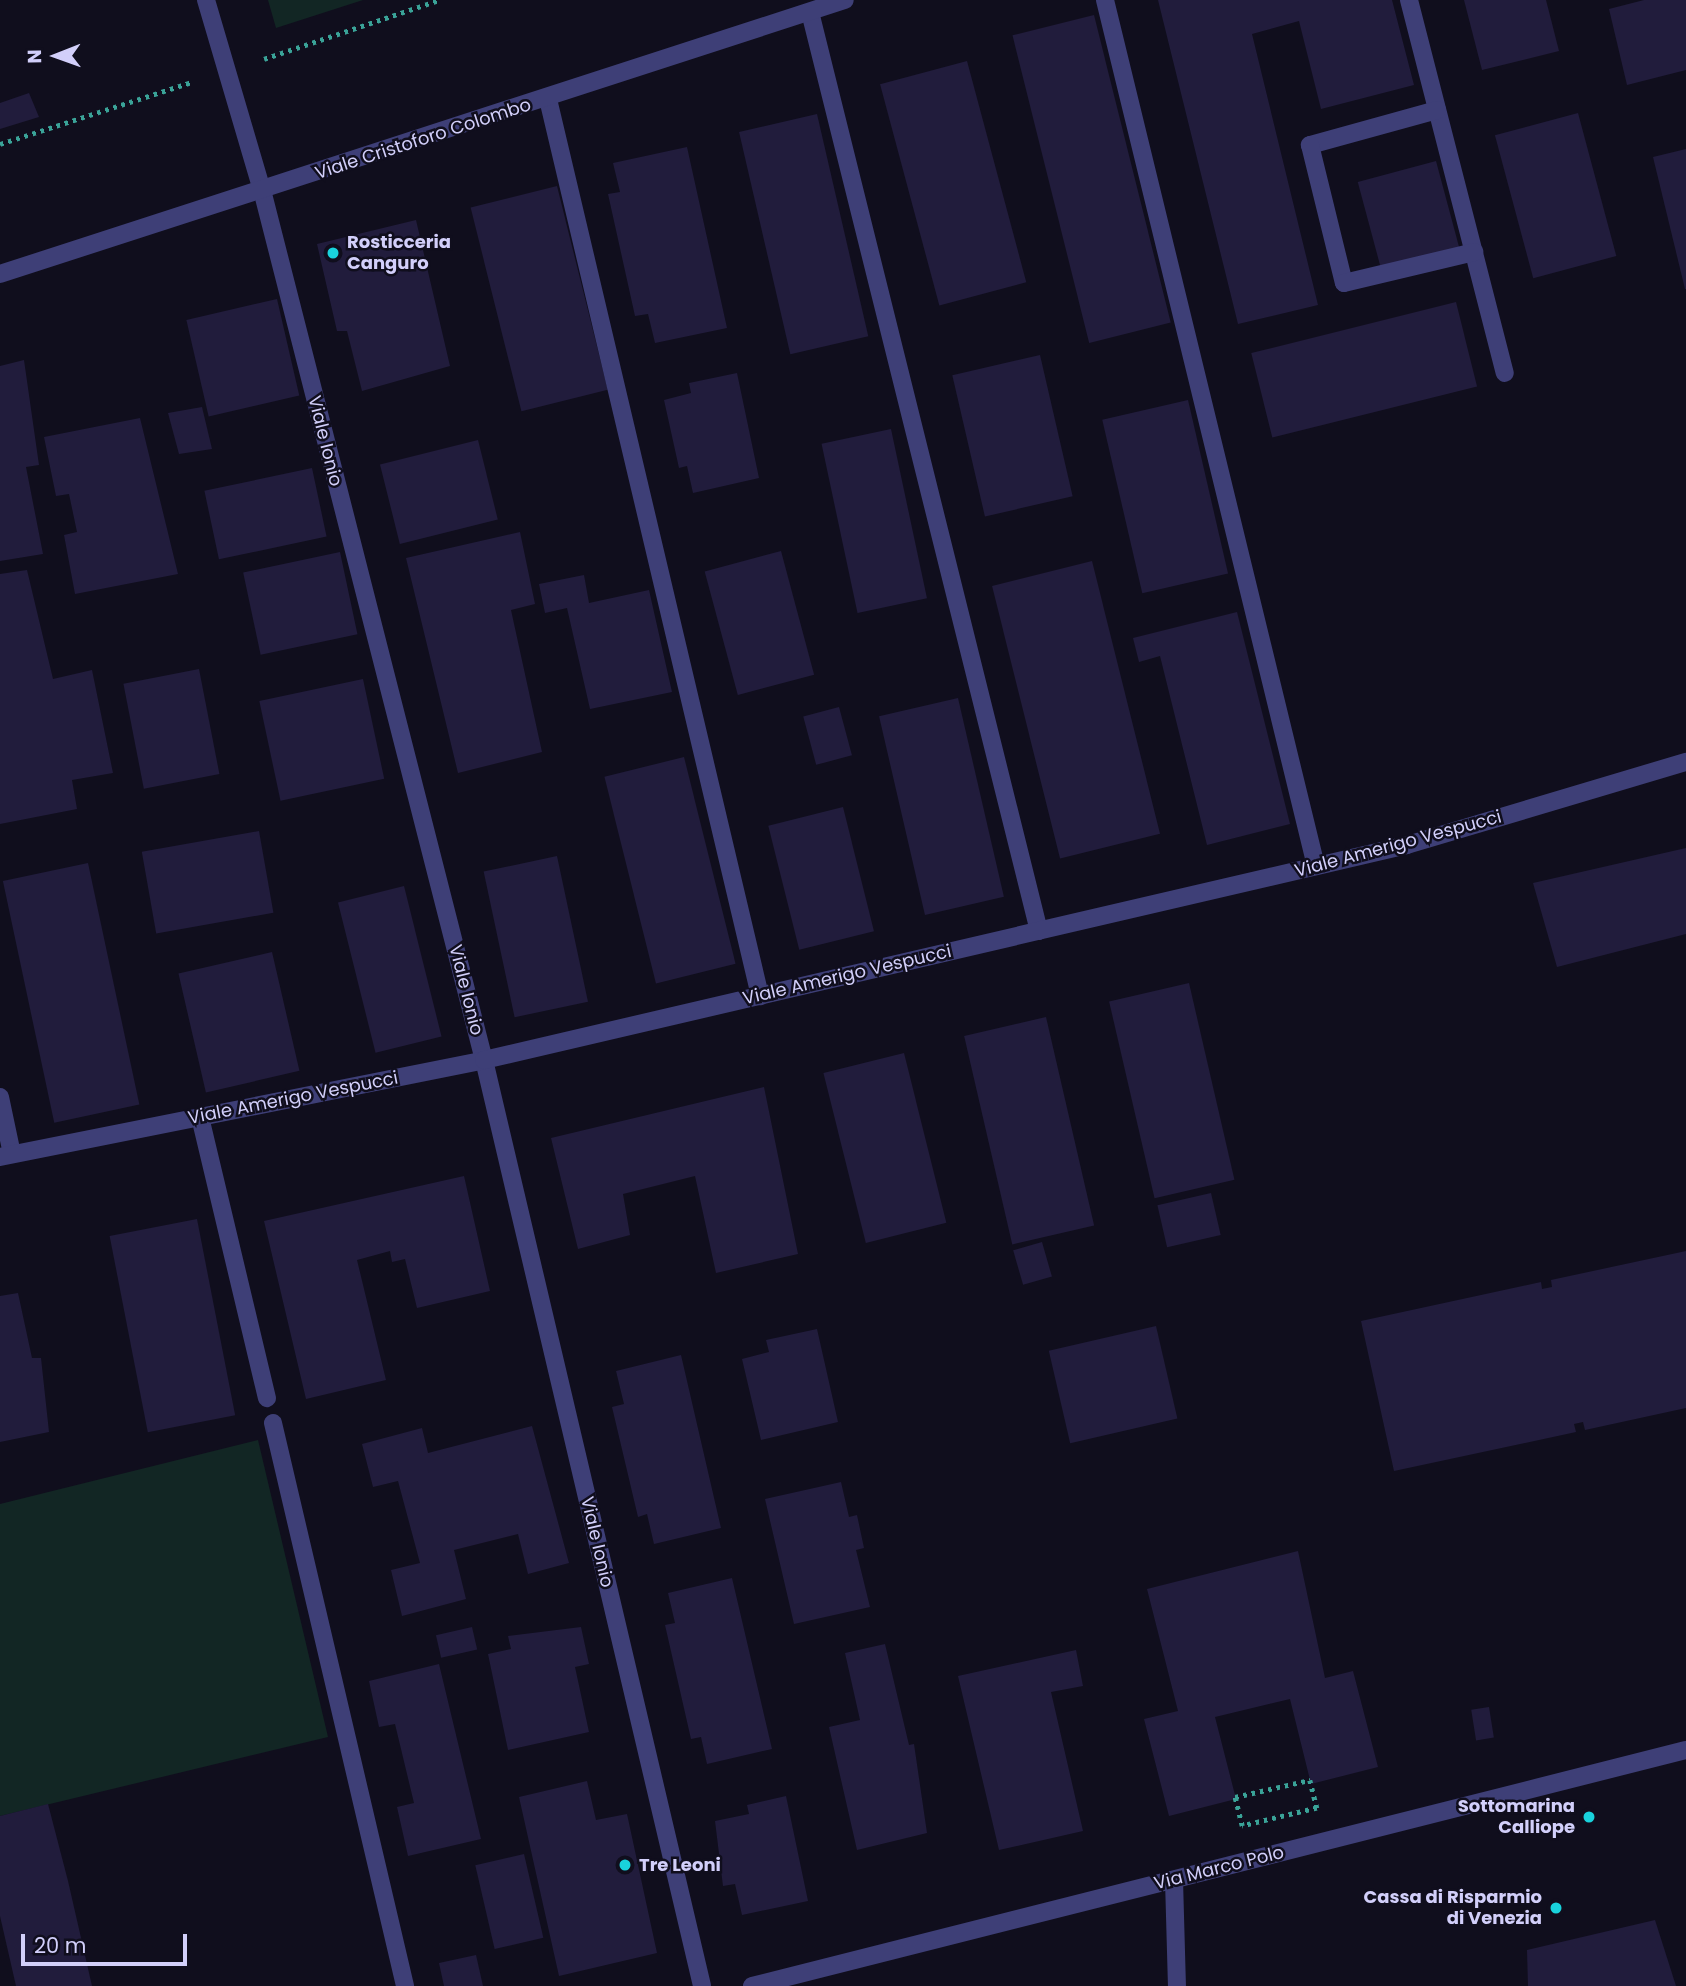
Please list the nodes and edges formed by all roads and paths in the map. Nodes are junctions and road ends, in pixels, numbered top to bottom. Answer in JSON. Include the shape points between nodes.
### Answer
{"nodes":[{"id":1,"x":206,"y":0,"type":"edge"},
{"id":2,"x":845,"y":0,"type":"edge"},
{"id":3,"x":1105,"y":0,"type":"edge"},
{"id":4,"x":1409,"y":0,"type":"edge"},
{"id":5,"x":810,"y":12,"type":"junction"},
{"id":6,"x":548,"y":99,"type":"junction"},
{"id":7,"x":1437,"y":110,"type":"junction"},
{"id":8,"x":262,"y":190,"type":"junction"},
{"id":9,"x":1474,"y":252,"type":"junction"},
{"id":10,"x":0,"y":274,"type":"edge"},
{"id":11,"x":1504,"y":373,"type":"dead end"},
{"id":12,"x":1686,"y":762,"type":"edge"},
{"id":13,"x":1316,"y":866,"type":"junction"},
{"id":14,"x":1039,"y":931,"type":"junction"},
{"id":15,"x":760,"y":996,"type":"junction"},
{"id":16,"x":484,"y":1060,"type":"junction"},
{"id":17,"x":0,"y":1097,"type":"edge"},
{"id":18,"x":201,"y":1116,"type":"junction"},
{"id":19,"x":6,"y":1155,"type":"edge"},
{"id":20,"x":267,"y":1398,"type":"dead end"},
{"id":21,"x":273,"y":1423,"type":"dead end"},
{"id":22,"x":1686,"y":1750,"type":"edge"},
{"id":23,"x":1235,"y":1797,"type":"joint"},
{"id":24,"x":1174,"y":1880,"type":"junction"},
{"id":25,"x":405,"y":1986,"type":"edge"},
{"id":26,"x":702,"y":1986,"type":"edge"},
{"id":27,"x":752,"y":1986,"type":"edge"},
{"id":28,"x":1177,"y":1986,"type":"edge"}],
"edges":[{"from":1,"to":8,"type":"street","name":"Viale Ionio"},
{"from":2,"to":5,"type":"street","name":"Viale Cristoforo Colombo"},
{"from":3,"to":13,"type":"street"},
{"from":4,"to":7,"type":"street"},
{"from":5,"to":6,"type":"street","name":"Viale Cristoforo Colombo"},
{"from":5,"to":14,"type":"street"},
{"from":6,"to":8,"type":"street","name":"Viale Cristoforo Colombo"},
{"from":6,"to":15,"type":"street"},
{"from":7,"to":9,"type":"street"},
{"from":7,"to":9,"type":"street","via":[[1310,145],[1344,283]]},
{"from":8,"to":10,"type":"street","name":"Viale Cristoforo Colombo"},
{"from":8,"to":16,"type":"street","name":"Viale Ionio"},
{"from":9,"to":11,"type":"street"},
{"from":12,"to":13,"type":"street","name":"Viale Amerigo Vespucci"},
{"from":13,"to":14,"type":"street","name":"Viale Amerigo Vespucci"},
{"from":14,"to":15,"type":"street","name":"Viale Amerigo Vespucci"},
{"from":15,"to":16,"type":"street","name":"Viale Amerigo Vespucci"},
{"from":16,"to":18,"type":"street","name":"Viale Amerigo Vespucci"},
{"from":16,"to":26,"type":"street","name":"Viale Ionio"},
{"from":17,"to":19,"type":"street"},
{"from":18,"to":19,"type":"street","name":"Viale Amerigo Vespucci"},
{"from":18,"to":20,"type":"street"},
{"from":21,"to":25,"type":"street"},
{"from":22,"to":24,"type":"street","name":"Via Marco Polo"},
{"from":23,"to":23,"type":"path","via":[[1310,1780],[1317,1808],[1242,1826]]},
{"from":24,"to":27,"type":"street","name":"Via Marco Polo"},
{"from":24,"to":28,"type":"street"}]}
